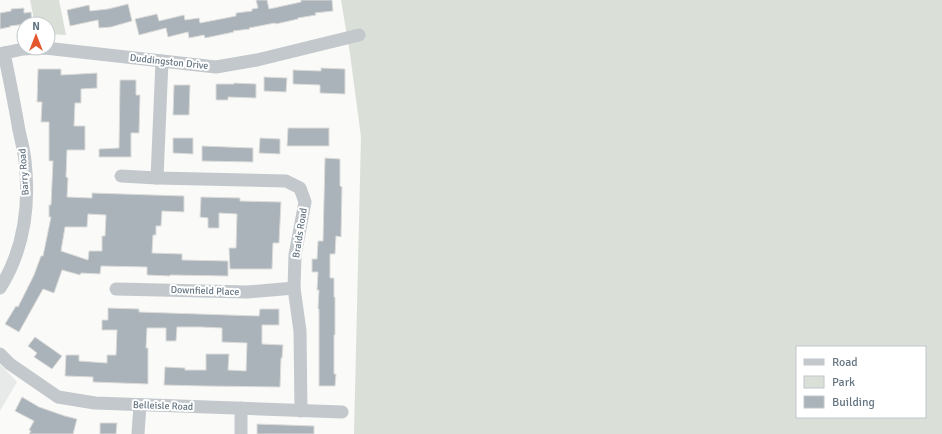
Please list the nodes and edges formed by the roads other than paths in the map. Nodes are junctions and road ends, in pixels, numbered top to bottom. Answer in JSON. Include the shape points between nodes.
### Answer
{"nodes":[{"id":1,"x":359,"y":35,"type":"dead end"},
{"id":2,"x":2,"y":54,"type":"edge"},
{"id":3,"x":162,"y":61,"type":"junction"},
{"id":4,"x":121,"y":176,"type":"dead end"},
{"id":5,"x":157,"y":178,"type":"junction"},
{"id":6,"x":0,"y":288,"type":"edge"},
{"id":7,"x":294,"y":288,"type":"junction"},
{"id":8,"x":116,"y":289,"type":"dead end"},
{"id":9,"x":0,"y":354,"type":"edge"},
{"id":10,"x":140,"y":405,"type":"junction"},
{"id":11,"x":241,"y":408,"type":"junction"},
{"id":12,"x":301,"y":410,"type":"junction"},
{"id":13,"x":342,"y":412,"type":"dead end"},
{"id":14,"x":138,"y":434,"type":"edge"},
{"id":15,"x":241,"y":434,"type":"edge"}],
"edges":[{"from":1,"to":3,"type":"street","name":"Duddingston Drive","via":[[257,60],[216,67]]},
{"from":2,"to":3,"type":"street","name":"Duddingston Drive","via":[[45,48]]},
{"from":2,"to":6,"type":"street","name":"Barry Road","via":[[13,96],[27,184],[23,232],[13,265]]},
{"from":3,"to":5,"type":"street"},
{"from":4,"to":5,"type":"street","name":"Braids Road"},
{"from":5,"to":7,"type":"street","name":"Braids Road","via":[[286,181],[300,188],[304,202],[295,255]]},
{"from":7,"to":8,"type":"street","name":"Downfield Place","via":[[247,292]]},
{"from":7,"to":12,"type":"street","name":"Braids Road","via":[[300,331]]},
{"from":9,"to":10,"type":"street","name":"Belleisle Road","via":[[10,364],[58,397]]},
{"from":10,"to":11,"type":"street","name":"Belleisle Road"},
{"from":10,"to":14,"type":"street"},
{"from":11,"to":12,"type":"street","name":"Belleisle Road"},
{"from":11,"to":15,"type":"street"},
{"from":12,"to":13,"type":"street","name":"Belleisle Road"}]}
